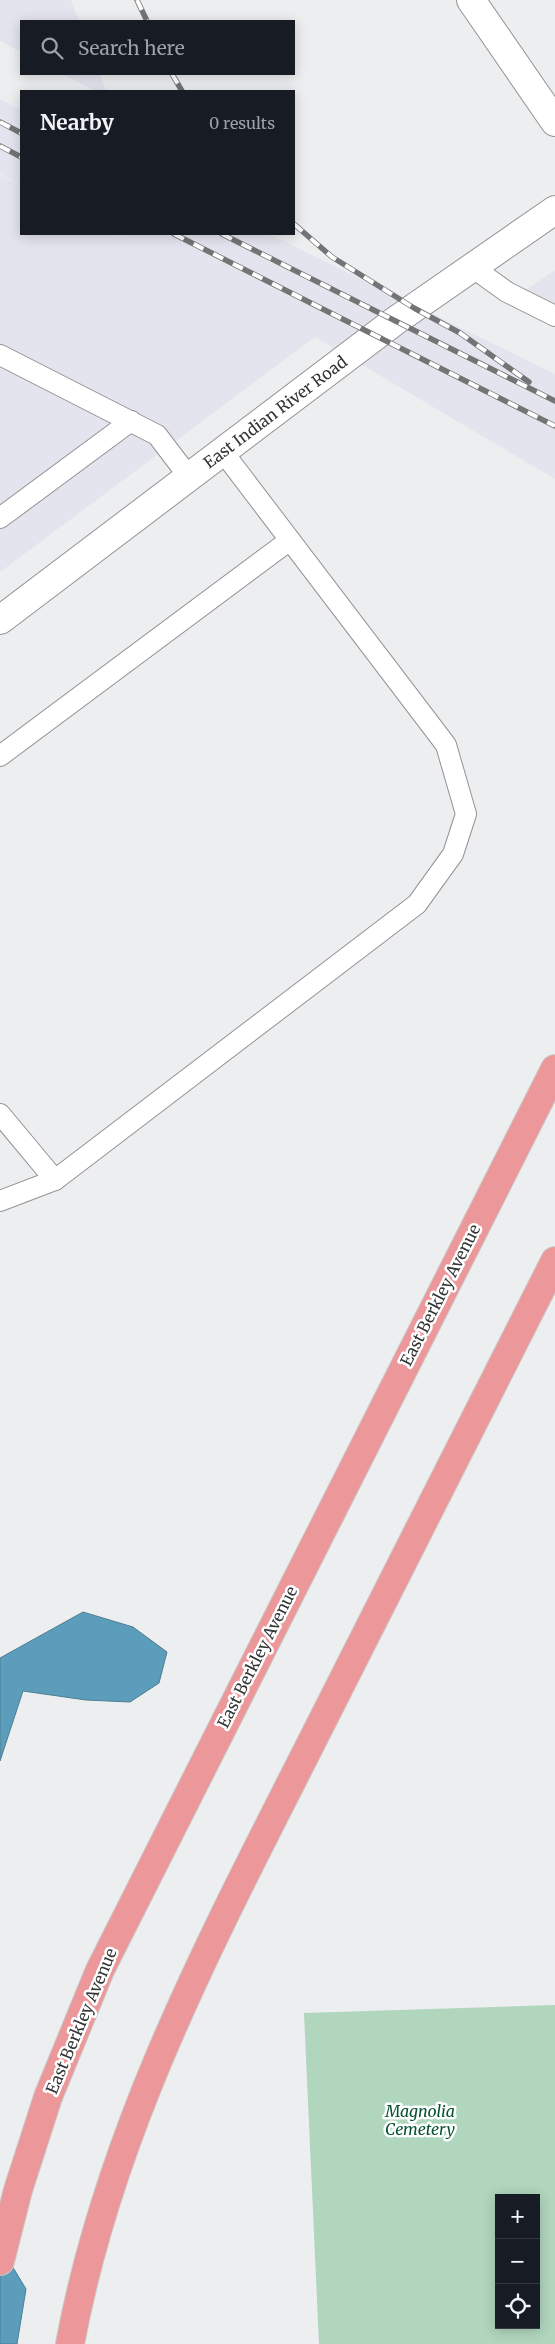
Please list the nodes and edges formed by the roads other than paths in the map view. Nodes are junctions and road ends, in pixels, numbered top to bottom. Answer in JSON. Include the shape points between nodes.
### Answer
{"nodes":[{"id":1,"x":471,"y":0,"type":"edge"},
{"id":2,"x":555,"y":122,"type":"edge"},
{"id":3,"x":555,"y":210,"type":"edge"},
{"id":4,"x":472,"y":267,"type":"junction"},
{"id":5,"x":555,"y":316,"type":"edge"},
{"id":6,"x":0,"y":355,"type":"edge"},
{"id":7,"x":131,"y":421,"type":"junction"},
{"id":8,"x":223,"y":452,"type":"junction"},
{"id":9,"x":189,"y":478,"type":"junction"},
{"id":10,"x":0,"y":518,"type":"edge"},
{"id":11,"x":290,"y":540,"type":"junction"},
{"id":12,"x":1,"y":618,"type":"edge"},
{"id":13,"x":0,"y":756,"type":"edge"},
{"id":14,"x":555,"y":1069,"type":"edge"},
{"id":15,"x":0,"y":1114,"type":"edge"},
{"id":16,"x":55,"y":1180,"type":"junction"},
{"id":17,"x":0,"y":1201,"type":"edge"},
{"id":18,"x":555,"y":1261,"type":"edge"},
{"id":19,"x":0,"y":2261,"type":"edge"},
{"id":20,"x":70,"y":2344,"type":"edge"}],
"edges":[{"from":1,"to":2,"type":"street"},
{"from":3,"to":4,"type":"street","name":"East Indian River Road"},
{"from":4,"to":5,"type":"lane","via":[[507,292]]},
{"from":4,"to":8,"type":"street","name":"East Indian River Road"},
{"from":6,"to":7,"type":"lane"},
{"from":7,"to":9,"type":"lane","via":[[157,435]]},
{"from":7,"to":10,"type":"lane"},
{"from":8,"to":9,"type":"street","name":"East Indian River Road"},
{"from":8,"to":11,"type":"lane"},
{"from":9,"to":12,"type":"street","name":"East Indian River Road"},
{"from":11,"to":13,"type":"lane"},
{"from":11,"to":16,"type":"lane","via":[[446,745],[466,814],[453,854],[416,904]]},
{"from":14,"to":19,"type":"main road","name":"East Berkley Avenue","via":[[100,1970],[48,2097],[18,2190]]},
{"from":15,"to":16,"type":"lane"},
{"from":16,"to":17,"type":"lane"},
{"from":18,"to":20,"type":"main road","via":[[174,2021],[144,2090],[102,2210]]}]}
